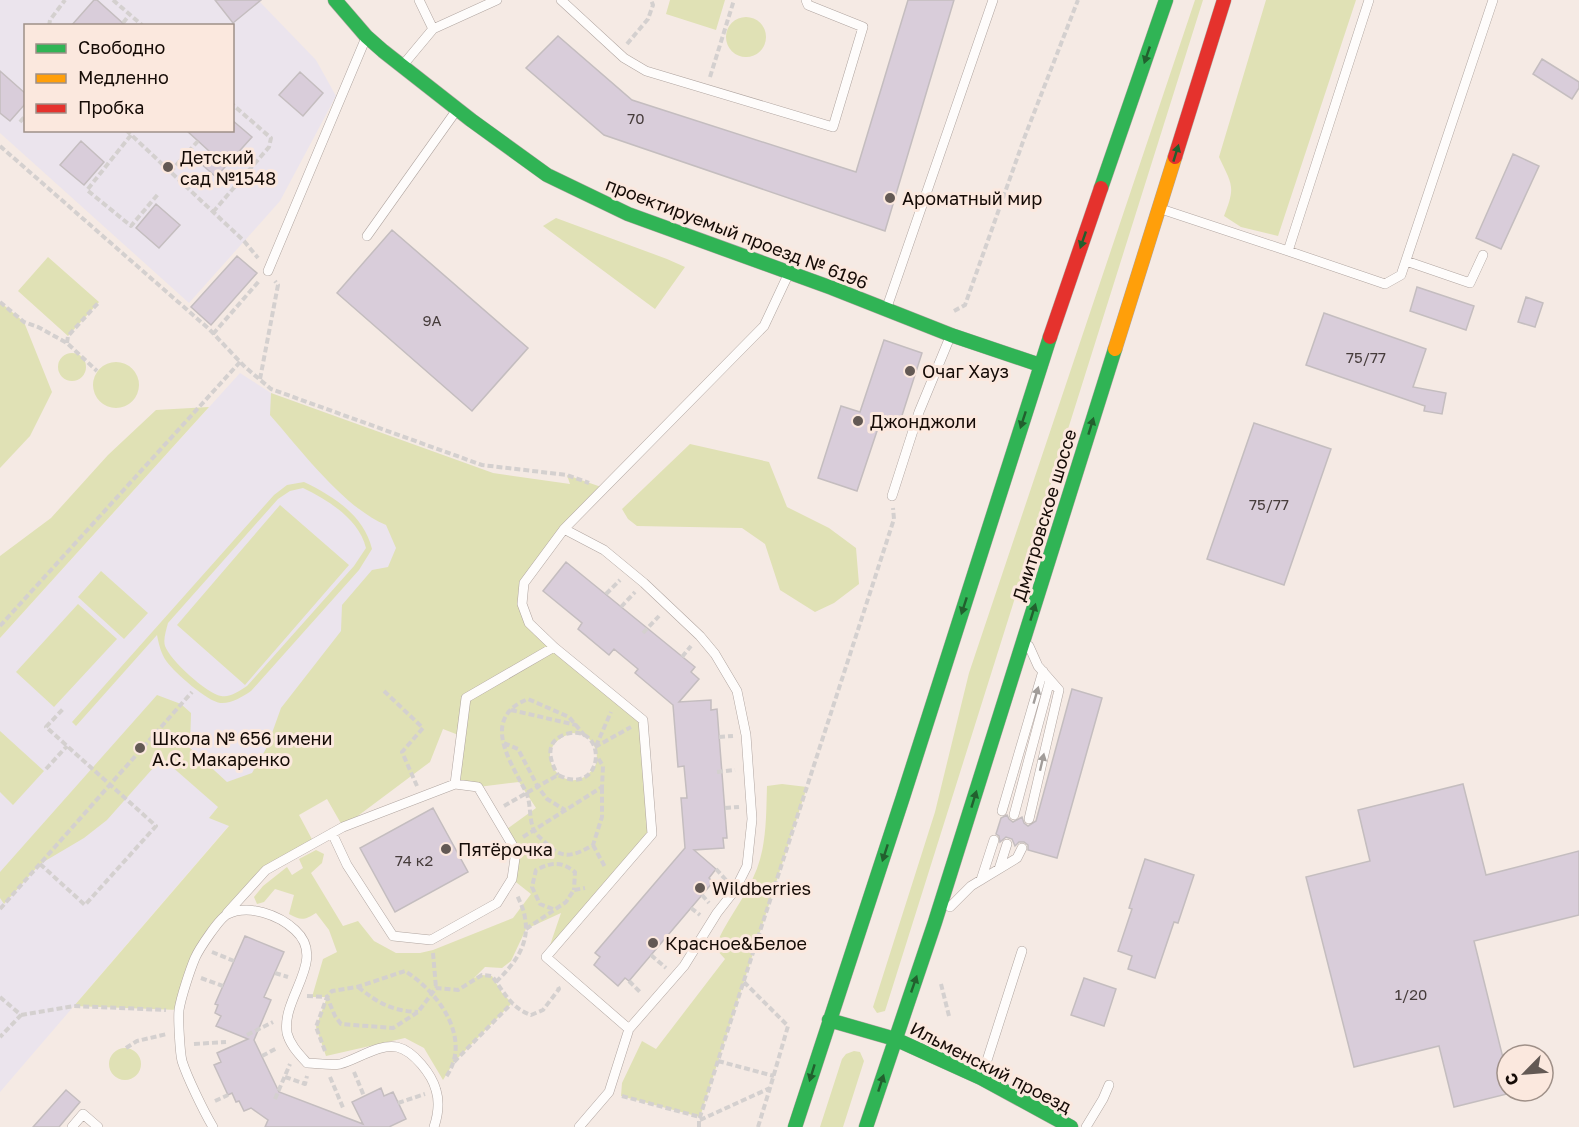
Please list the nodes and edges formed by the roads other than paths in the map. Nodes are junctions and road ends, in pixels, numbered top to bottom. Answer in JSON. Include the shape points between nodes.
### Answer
{"nodes":[{"id":1,"x":334,"y":0,"type":"edge"},
{"id":2,"x":419,"y":0,"type":"edge"},
{"id":3,"x":497,"y":0,"type":"edge"},
{"id":4,"x":561,"y":0,"type":"edge"},
{"id":5,"x":806,"y":0,"type":"edge"},
{"id":6,"x":993,"y":0,"type":"edge"},
{"id":7,"x":1166,"y":0,"type":"edge"},
{"id":8,"x":1224,"y":0,"type":"edge"},
{"id":9,"x":1369,"y":0,"type":"edge"},
{"id":10,"x":1493,"y":0,"type":"edge"},
{"id":11,"x":433,"y":29,"type":"junction"},
{"id":12,"x":366,"y":36,"type":"junction"},
{"id":13,"x":402,"y":66,"type":"junction"},
{"id":14,"x":457,"y":109,"type":"junction"},
{"id":15,"x":1159,"y":209,"type":"junction"},
{"id":16,"x":367,"y":236,"type":"dead end"},
{"id":17,"x":1288,"y":251,"type":"junction"},
{"id":18,"x":1483,"y":255,"type":"dead end"},
{"id":19,"x":1406,"y":261,"type":"junction"},
{"id":20,"x":268,"y":271,"type":"road end"},
{"id":21,"x":788,"y":273,"type":"junction"},
{"id":22,"x":886,"y":309,"type":"junction"},
{"id":23,"x":951,"y":335,"type":"junction"},
{"id":24,"x":1040,"y":364,"type":"junction"},
{"id":25,"x":892,"y":496,"type":"road end"},
{"id":26,"x":564,"y":529,"type":"junction"},
{"id":27,"x":1025,"y":636,"type":"junction"},
{"id":28,"x":554,"y":647,"type":"junction"},
{"id":29,"x":1043,"y":671,"type":"junction"},
{"id":30,"x":1050,"y":680,"type":"junction"},
{"id":31,"x":455,"y":784,"type":"junction"},
{"id":32,"x":1002,"y":811,"type":"dead end"},
{"id":33,"x":1014,"y":815,"type":"dead end"},
{"id":34,"x":1029,"y":819,"type":"dead end"},
{"id":35,"x":332,"y":833,"type":"junction"},
{"id":36,"x":994,"y":840,"type":"dead end"},
{"id":37,"x":1006,"y":844,"type":"dead end"},
{"id":38,"x":1022,"y":848,"type":"dead end"},
{"id":39,"x":999,"y":869,"type":"junction"},
{"id":40,"x":981,"y":880,"type":"junction"},
{"id":41,"x":225,"y":915,"type":"junction"},
{"id":42,"x":935,"y":922,"type":"junction"},
{"id":43,"x":1022,"y":951,"type":"dead end"},
{"id":44,"x":829,"y":1020,"type":"junction"},
{"id":45,"x":629,"y":1029,"type":"junction"},
{"id":46,"x":895,"y":1039,"type":"junction"},
{"id":47,"x":981,"y":1078,"type":"junction"},
{"id":48,"x":1109,"y":1085,"type":"dead end"},
{"id":49,"x":72,"y":1127,"type":"edge"},
{"id":50,"x":98,"y":1127,"type":"edge"},
{"id":51,"x":213,"y":1127,"type":"edge"},
{"id":52,"x":435,"y":1127,"type":"edge"},
{"id":53,"x":579,"y":1127,"type":"edge"},
{"id":54,"x":795,"y":1127,"type":"edge"},
{"id":55,"x":866,"y":1127,"type":"edge"},
{"id":56,"x":1071,"y":1127,"type":"edge"},
{"id":57,"x":1086,"y":1127,"type":"edge"}],
"edges":[{"from":1,"to":12,"type":"main road","name":"проектируемый проезд № 6196"},
{"from":2,"to":11,"type":"lane"},
{"from":3,"to":11,"type":"lane"},
{"from":4,"to":5,"type":"lane","via":[[618,53],[646,71],[833,128],[862,27],[808,5]]},
{"from":6,"to":22,"type":"lane"},
{"from":7,"to":24,"type":"main road","one_way":true},
{"from":15,"to":8,"type":"main road","name":"Дмитровское шоссе","one_way":true},
{"from":9,"to":17,"type":"lane"},
{"from":10,"to":19,"type":"lane"},
{"from":11,"to":13,"type":"lane"},
{"from":12,"to":13,"type":"main road","name":"проектируемый проезд № 6196"},
{"from":12,"to":20,"type":"lane"},
{"from":13,"to":14,"type":"main road","name":"проектируемый проезд № 6196"},
{"from":14,"to":16,"type":"lane"},
{"from":14,"to":21,"type":"main road","name":"проектируемый проезд № 6196","via":[[547,175],[628,214]]},
{"from":15,"to":17,"type":"lane"},
{"from":27,"to":15,"type":"main road","name":"Дмитровское шоссе","one_way":true},
{"from":17,"to":19,"type":"lane","via":[[1385,284],[1401,275]]},
{"from":18,"to":19,"type":"lane","via":[[1470,283]]},
{"from":21,"to":22,"type":"main road","name":"проектируемый проезд № 6196"},
{"from":21,"to":26,"type":"lane","via":[[764,326]]},
{"from":22,"to":23,"type":"main road","name":"проектируемый проезд № 6196"},
{"from":23,"to":24,"type":"main road","name":"проектируемый проезд № 6196"},
{"from":23,"to":25,"type":"lane","via":[[919,412]]},
{"from":24,"to":44,"type":"main road","one_way":true},
{"from":26,"to":28,"type":"lane","via":[[524,583],[522,604],[529,622]]},
{"from":26,"to":45,"type":"lane","via":[[604,550],[700,636],[737,691],[746,735],[752,819],[747,866],[684,966]]},
{"from":27,"to":29,"type":"lane"},
{"from":42,"to":27,"type":"main road","name":"Дмитровское шоссе","one_way":true},
{"from":28,"to":31,"type":"lane","via":[[466,698]]},
{"from":28,"to":45,"type":"lane","via":[[643,720],[652,834],[546,957]]},
{"from":29,"to":30,"type":"lane"},
{"from":32,"to":29,"type":"lane","one_way":true},
{"from":30,"to":33,"type":"lane"},
{"from":34,"to":30,"type":"lane","one_way":true,"via":[[1059,690]]},
{"from":31,"to":35,"type":"lane"},
{"from":31,"to":35,"type":"lane","via":[[478,787],[516,851],[512,879],[497,903],[430,940],[393,936],[347,865]]},
{"from":35,"to":41,"type":"lane","via":[[266,870]]},
{"from":36,"to":40,"type":"lane"},
{"from":37,"to":39,"type":"lane"},
{"from":38,"to":39,"type":"lane","via":[[1017,858]]},
{"from":39,"to":40,"type":"lane"},
{"from":40,"to":42,"type":"lane"},
{"from":41,"to":51,"type":"lane","via":[[196,956],[179,1010],[182,1059]]},
{"from":41,"to":52,"type":"lane","via":[[252,910],[278,918],[298,932],[309,950],[288,1014],[287,1032],[295,1051],[307,1063],[339,1064],[397,1046],[413,1055],[436,1090],[439,1112]]},
{"from":46,"to":42,"type":"main road","name":"Дмитровское шоссе","one_way":true},
{"from":43,"to":47,"type":"lane"},
{"from":44,"to":46,"type":"main road"},
{"from":44,"to":54,"type":"main road","one_way":true},
{"from":45,"to":53,"type":"lane","via":[[609,1092]]},
{"from":46,"to":47,"type":"main road","name":"Ильменский проезд"},
{"from":55,"to":46,"type":"main road","name":"Дмитровское шоссе","one_way":true},
{"from":47,"to":56,"type":"main road","name":"Ильменский проезд"},
{"from":48,"to":57,"type":"lane"},
{"from":49,"to":50,"type":"lane","via":[[83,1114]]}]}
